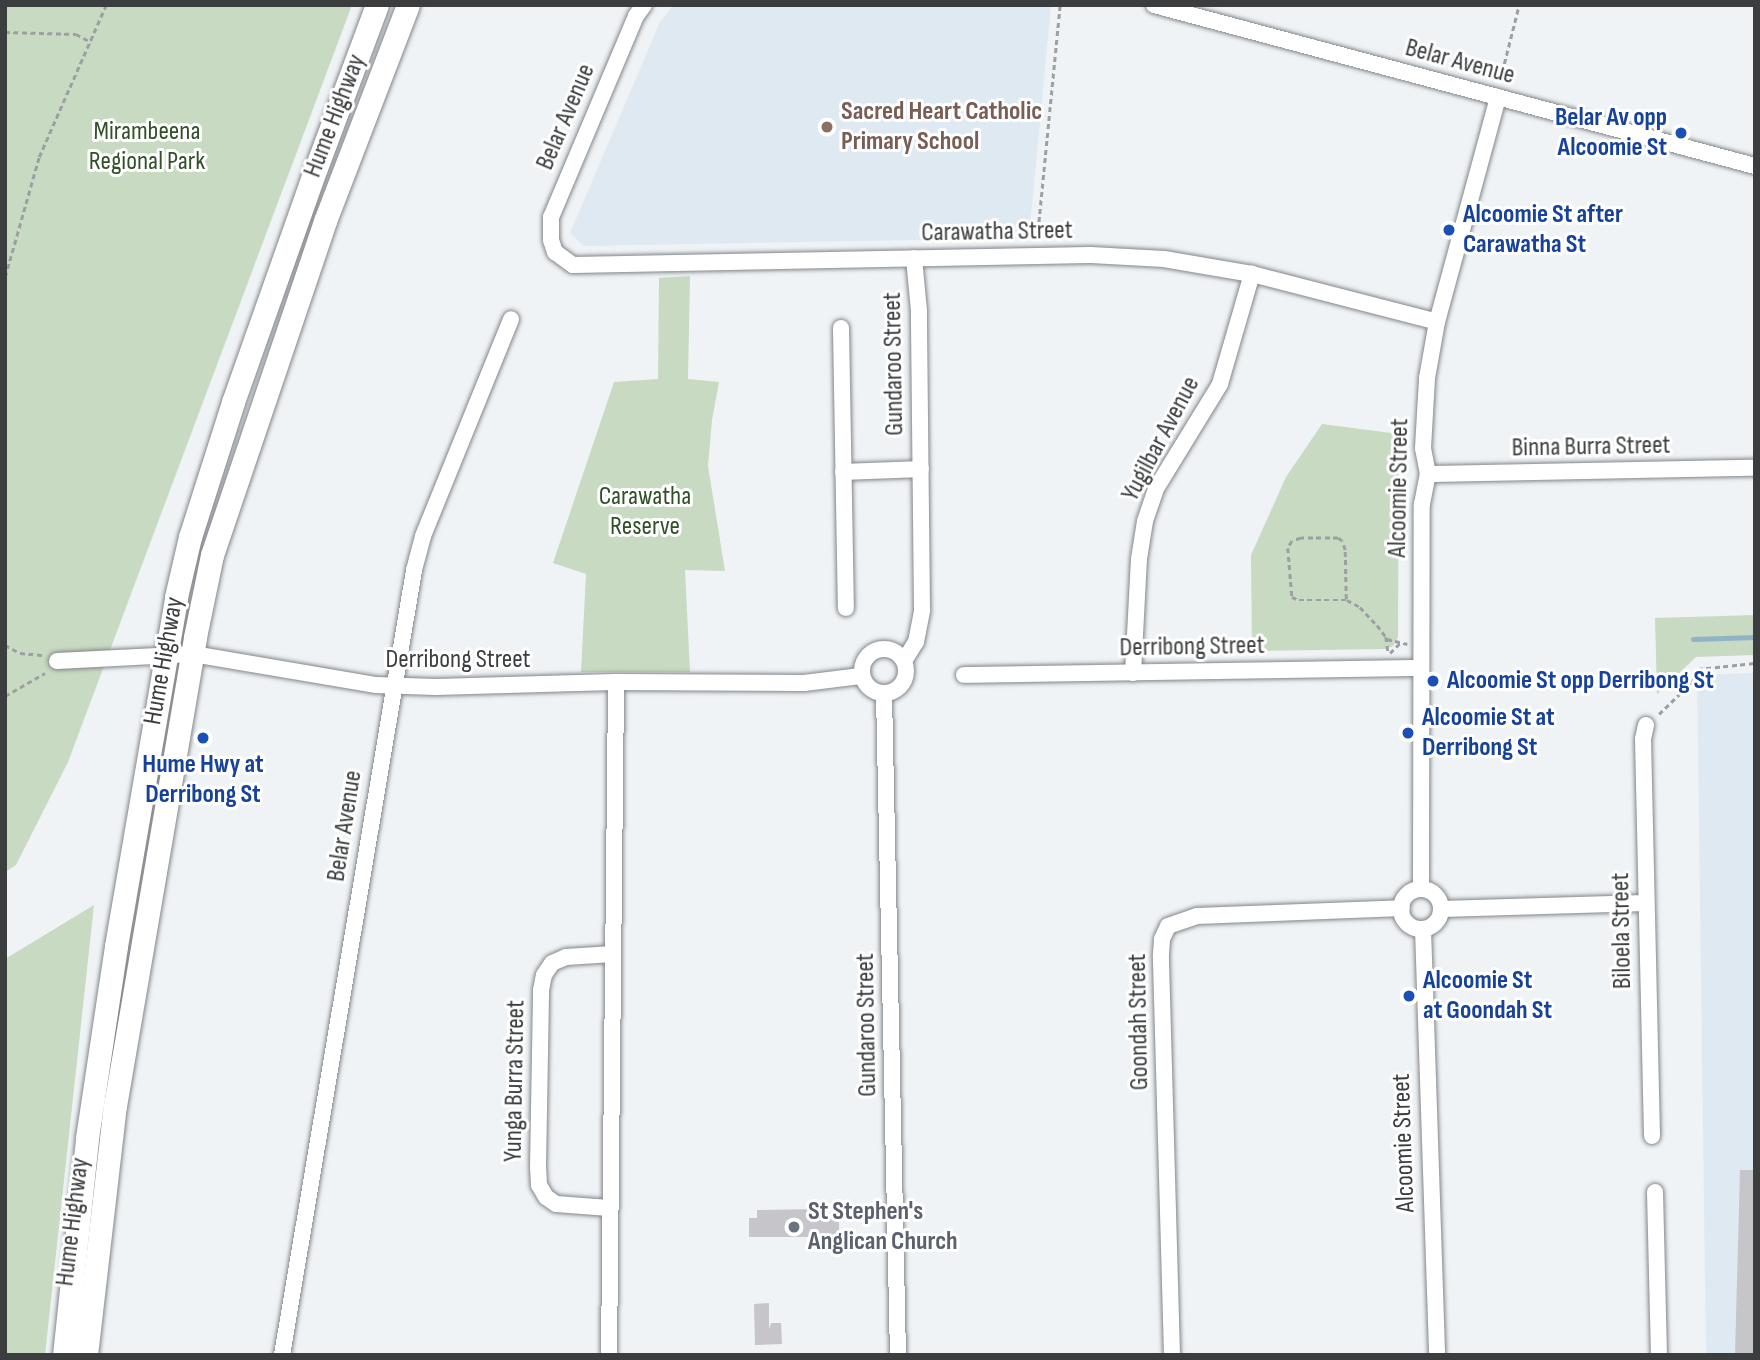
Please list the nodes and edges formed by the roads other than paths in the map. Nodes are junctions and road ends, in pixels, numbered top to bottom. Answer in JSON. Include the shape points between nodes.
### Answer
{"nodes":[{"id":1,"x":377,"y":5,"type":"edge"},
{"id":2,"x":408,"y":5,"type":"edge"},
{"id":3,"x":644,"y":5,"type":"edge"},
{"id":4,"x":1154,"y":5,"type":"edge"},
{"id":5,"x":1498,"y":97,"type":"junction"},
{"id":6,"x":1755,"y":166,"type":"edge"},
{"id":7,"x":555,"y":252,"type":"joint"},
{"id":8,"x":915,"y":258,"type":"junction"},
{"id":9,"x":1252,"y":274,"type":"junction"},
{"id":10,"x":511,"y":319,"type":"dead end"},
{"id":11,"x":1437,"y":322,"type":"junction"},
{"id":12,"x":841,"y":328,"type":"dead end"},
{"id":13,"x":1755,"y":468,"type":"edge"},
{"id":14,"x":920,"y":469,"type":"junction"},
{"id":15,"x":843,"y":472,"type":"junction"},
{"id":16,"x":1427,"y":474,"type":"junction"},
{"id":17,"x":846,"y":608,"type":"dead end"},
{"id":18,"x":167,"y":654,"type":"junction"},
{"id":19,"x":194,"y":654,"type":"junction"},
{"id":20,"x":57,"y":661,"type":"road end"},
{"id":21,"x":904,"y":661,"type":"junction"},
{"id":22,"x":1421,"y":668,"type":"junction"},
{"id":23,"x":1133,"y":673,"type":"junction"},
{"id":24,"x":861,"y":676,"type":"junction"},
{"id":25,"x":964,"y":676,"type":"dead end"},
{"id":26,"x":616,"y":682,"type":"junction"},
{"id":27,"x":394,"y":685,"type":"junction"},
{"id":28,"x":884,"y":694,"type":"junction"},
{"id":29,"x":1646,"y":725,"type":"road end"},
{"id":30,"x":1421,"y":889,"type":"junction"},
{"id":31,"x":1646,"y":903,"type":"junction"},
{"id":32,"x":1402,"y":908,"type":"junction"},
{"id":33,"x":1441,"y":909,"type":"junction"},
{"id":34,"x":1423,"y":929,"type":"junction"},
{"id":35,"x":613,"y":954,"type":"junction"},
{"id":36,"x":1651,"y":1136,"type":"dead end"},
{"id":37,"x":1655,"y":1192,"type":"dead end"},
{"id":38,"x":609,"y":1208,"type":"junction"},
{"id":39,"x":64,"y":1355,"type":"edge"},
{"id":40,"x":86,"y":1355,"type":"edge"},
{"id":41,"x":282,"y":1355,"type":"edge"},
{"id":42,"x":609,"y":1355,"type":"edge"},
{"id":43,"x":898,"y":1355,"type":"edge"},
{"id":44,"x":1172,"y":1355,"type":"edge"},
{"id":45,"x":1437,"y":1355,"type":"edge"},
{"id":46,"x":1659,"y":1355,"type":"edge"}],
"edges":[{"from":1,"to":18,"type":"highway","name":"Hume Highway","via":[[233,402],[190,537]]},
{"from":2,"to":19,"type":"highway","name":"Hume Highway","via":[[341,178],[240,469],[212,555]]},
{"from":3,"to":7,"type":"street","name":"Belar Avenue","via":[[555,206],[550,229]]},
{"from":4,"to":5,"type":"street","name":"Belar Avenue"},
{"from":5,"to":6,"type":"street","name":"Belar Avenue"},
{"from":5,"to":11,"type":"street","name":"Alcoomie Street"},
{"from":7,"to":8,"type":"street","name":"Carawatha Street","via":[[573,264],[587,265]]},
{"from":8,"to":9,"type":"street","name":"Carawatha Street","via":[[1164,259]]},
{"from":8,"to":14,"type":"street","name":"Gundaroo Street"},
{"from":9,"to":11,"type":"street","name":"Carawatha Street"},
{"from":9,"to":23,"type":"street","name":"Yugilbar Avenue","via":[[1220,384],[1157,487],[1145,521]]},
{"from":10,"to":27,"type":"street","name":"Belar Avenue","via":[[423,537]]},
{"from":11,"to":16,"type":"street","name":"Alcoomie Street","via":[[1424,416]]},
{"from":12,"to":15,"type":"street","name":"Gundaroo Street"},
{"from":13,"to":16,"type":"street","name":"Binna Burra Street"},
{"from":14,"to":15,"type":"street","name":"Gundaroo Street"},
{"from":14,"to":21,"type":"street","name":"Gundaroo Street","via":[[922,610],[916,642]]},
{"from":15,"to":17,"type":"street","name":"Gundaroo Street"},
{"from":16,"to":22,"type":"street","name":"Alcoomie Street","via":[[1422,504]]},
{"from":18,"to":19,"type":"street","name":"Derribong Street"},
{"from":18,"to":20,"type":"street","name":"Derribong Street"},
{"from":18,"to":39,"type":"highway","name":"Hume Highway","via":[[87,1138]]},
{"from":19,"to":27,"type":"street","name":"Derribong Street"},
{"from":19,"to":40,"type":"highway","name":"Hume Highway","via":[[115,1106]]},
{"from":21,"to":24,"type":"street","via":[[894,651],[873,651],[863,661]]},
{"from":21,"to":28,"type":"street","via":[[903,682]]},
{"from":22,"to":23,"type":"street","name":"Derribong Street"},
{"from":22,"to":30,"type":"street","name":"Alcoomie Street"},
{"from":23,"to":25,"type":"street","name":"Derribong Street"},
{"from":24,"to":26,"type":"street","name":"Derribong Street","via":[[804,683]]},
{"from":24,"to":28,"type":"street","via":[[870,689]]},
{"from":26,"to":27,"type":"street","name":"Derribong Street"},
{"from":26,"to":35,"type":"street"},
{"from":27,"to":41,"type":"street","name":"Belar Avenue"},
{"from":28,"to":43,"type":"street","name":"Gundaroo Street"},
{"from":29,"to":31,"type":"street","name":"Biloela Street"},
{"from":30,"to":32,"type":"street","via":[[1410,892]]},
{"from":30,"to":33,"type":"street","via":[[1433,892]]},
{"from":31,"to":33,"type":"street"},
{"from":31,"to":36,"type":"street","name":"Biloela Street"},
{"from":32,"to":34,"type":"street","via":[[1405,920]]},
{"from":32,"to":44,"type":"street","name":"Goondah Street","via":[[1197,916],[1168,926],[1161,954]]},
{"from":33,"to":34,"type":"street","via":[[1438,920]]},
{"from":34,"to":45,"type":"street","name":"Alcoomie Street"},
{"from":35,"to":38,"type":"street"},
{"from":35,"to":38,"type":"street","name":"Yunga Burra Street","via":[[566,957],[552,963],[544,975],[538,1153],[539,1185],[546,1197],[564,1206]]},
{"from":37,"to":46,"type":"street"},
{"from":38,"to":42,"type":"street"}]}
